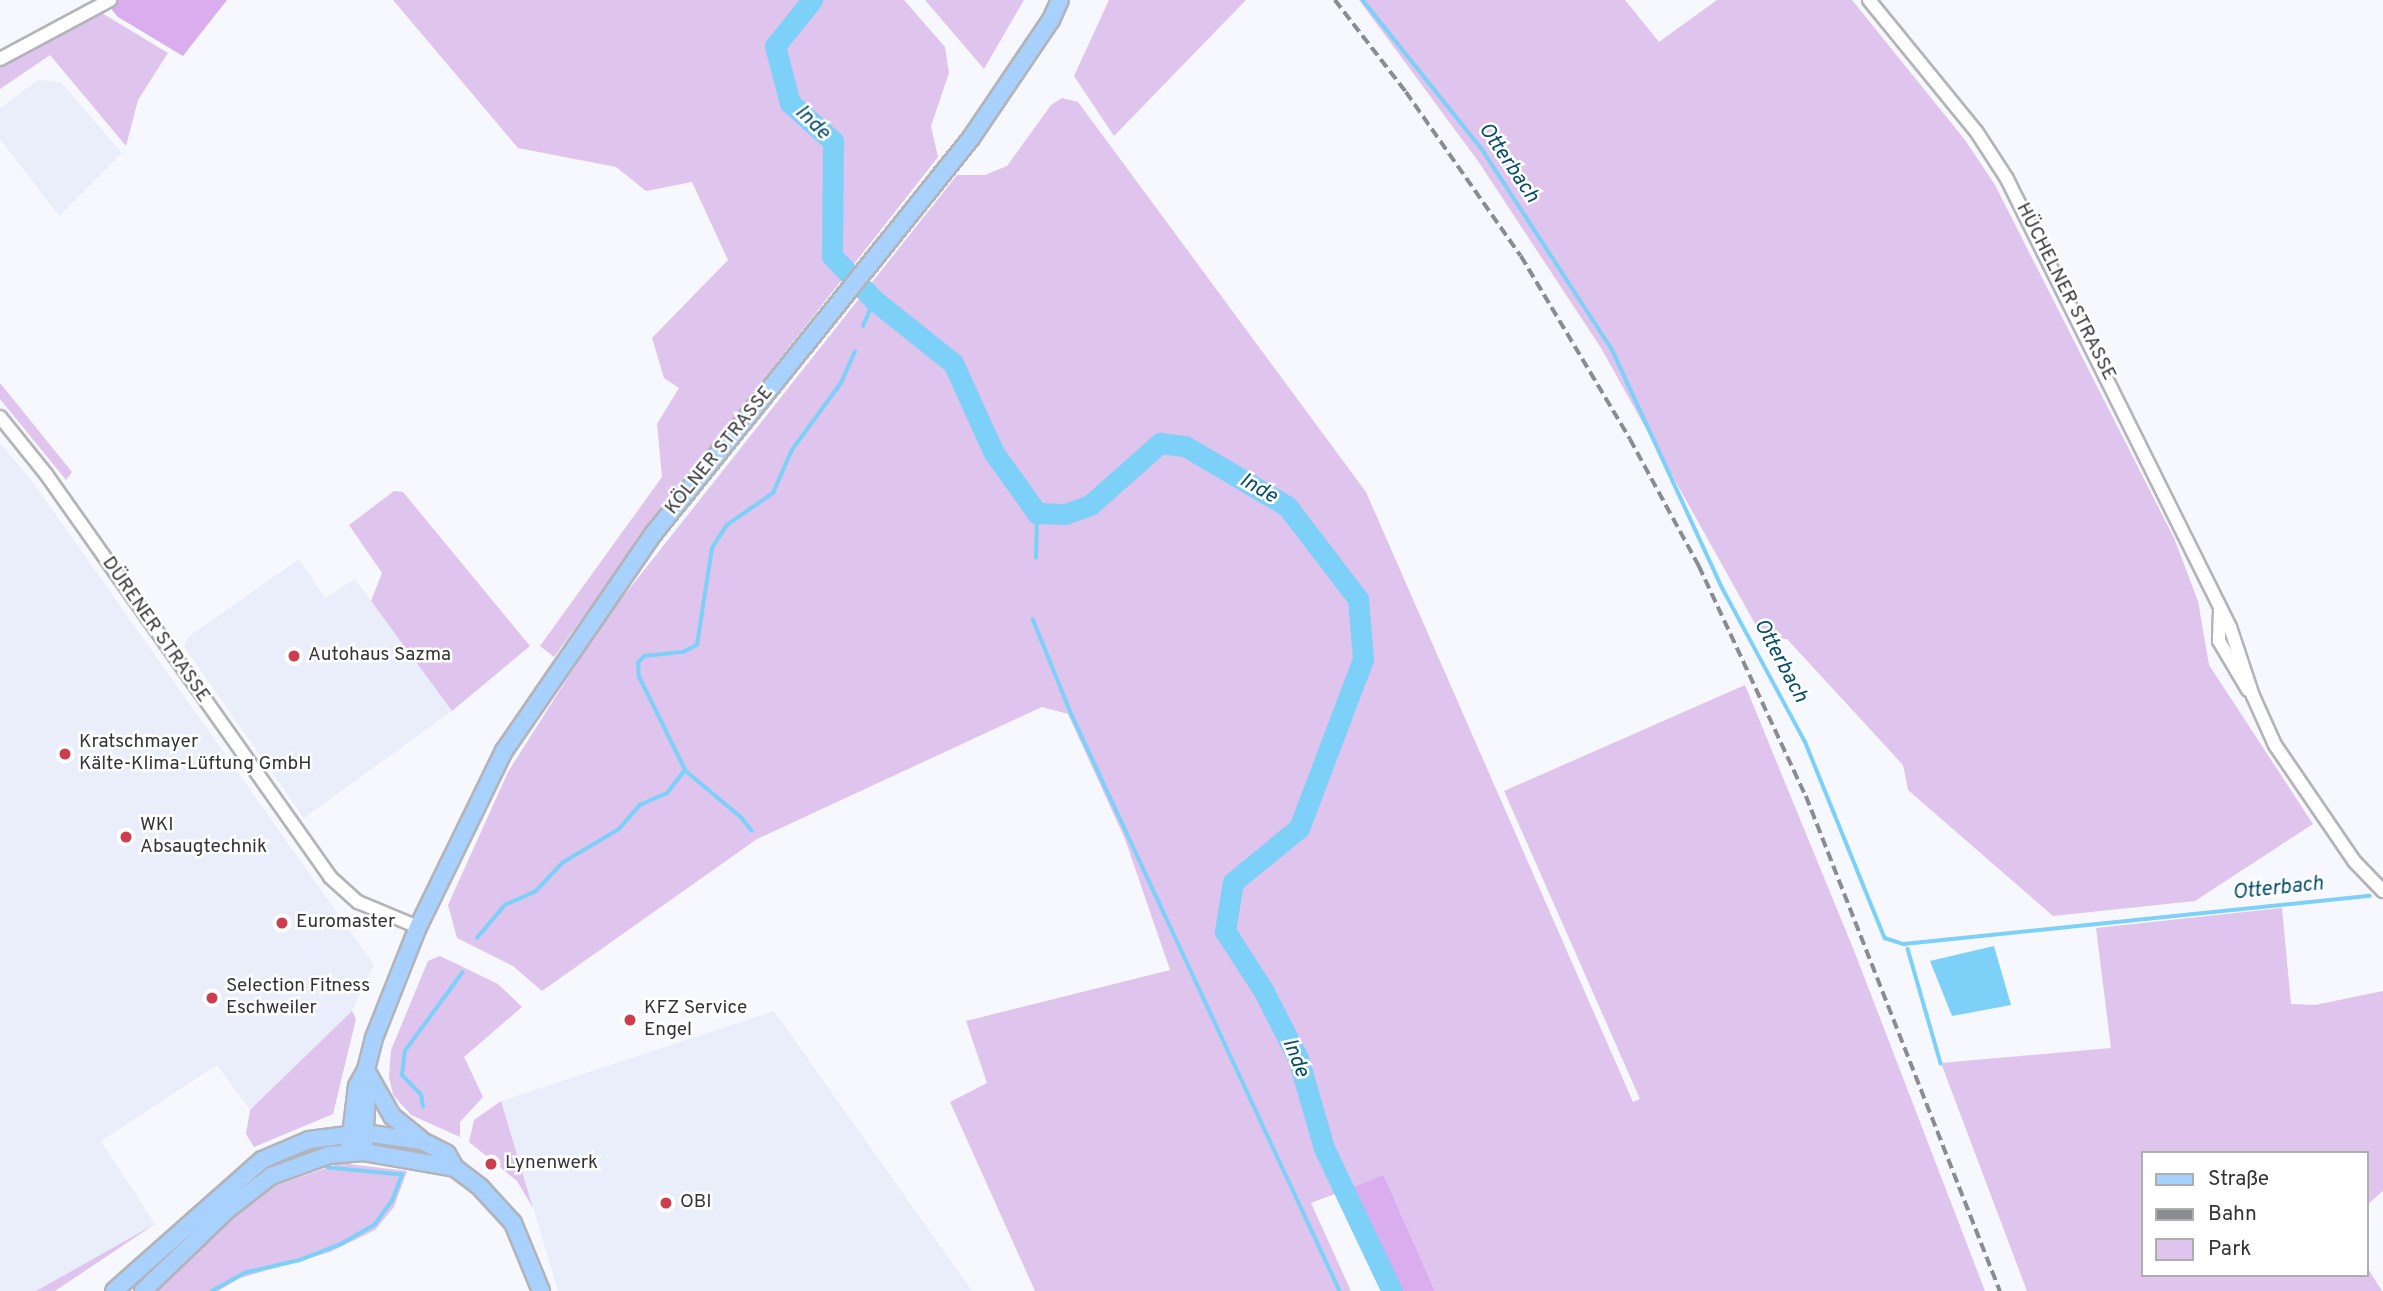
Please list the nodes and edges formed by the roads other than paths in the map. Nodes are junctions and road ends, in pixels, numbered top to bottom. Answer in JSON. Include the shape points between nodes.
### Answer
{"nodes":[{"id":1,"x":110,"y":0,"type":"edge"},
{"id":2,"x":1060,"y":0,"type":"edge"},
{"id":3,"x":1869,"y":0,"type":"edge"},
{"id":4,"x":0,"y":59,"type":"edge"},
{"id":5,"x":0,"y":417,"type":"edge"},
{"id":6,"x":2383,"y":891,"type":"edge"},
{"id":7,"x":418,"y":927,"type":"junction"},
{"id":8,"x":366,"y":1070,"type":"junction"},
{"id":9,"x":357,"y":1133,"type":"junction"},
{"id":10,"x":422,"y":1141,"type":"junction"},
{"id":11,"x":357,"y":1152,"type":"junction"},
{"id":12,"x":455,"y":1168,"type":"junction"},
{"id":13,"x":114,"y":1291,"type":"edge"},
{"id":14,"x":143,"y":1291,"type":"edge"},
{"id":15,"x":541,"y":1291,"type":"edge"}],
"edges":[{"from":1,"to":4,"type":"street"},
{"from":2,"to":7,"type":"main road","name":"KÖLNER STRASSE","via":[[971,138],[654,533],[564,659],[504,751]]},
{"from":3,"to":6,"type":"street","name":"HÜCHELNER STRASSE","via":[[1976,131],[2007,179],[2179,519],[2242,656],[2253,696],[2275,745],[2322,818]]},
{"from":5,"to":7,"type":"street","name":"DÜRENER STRASSE","via":[[46,474],[330,877],[358,902]]},
{"from":7,"to":8,"type":"main road"},
{"from":8,"to":9,"type":"main road","via":[[356,1086]]},
{"from":8,"to":10,"type":"main road","via":[[391,1116]]},
{"from":9,"to":10,"type":"main road"},
{"from":9,"to":11,"type":"main road"},
{"from":9,"to":13,"type":"main road","via":[[309,1140],[262,1160]]},
{"from":10,"to":12,"type":"main road","via":[[447,1154]]},
{"from":11,"to":12,"type":"main road"},
{"from":11,"to":14,"type":"main road","via":[[271,1176],[226,1211]]},
{"from":12,"to":15,"type":"main road","via":[[480,1186],[513,1223]]}]}
